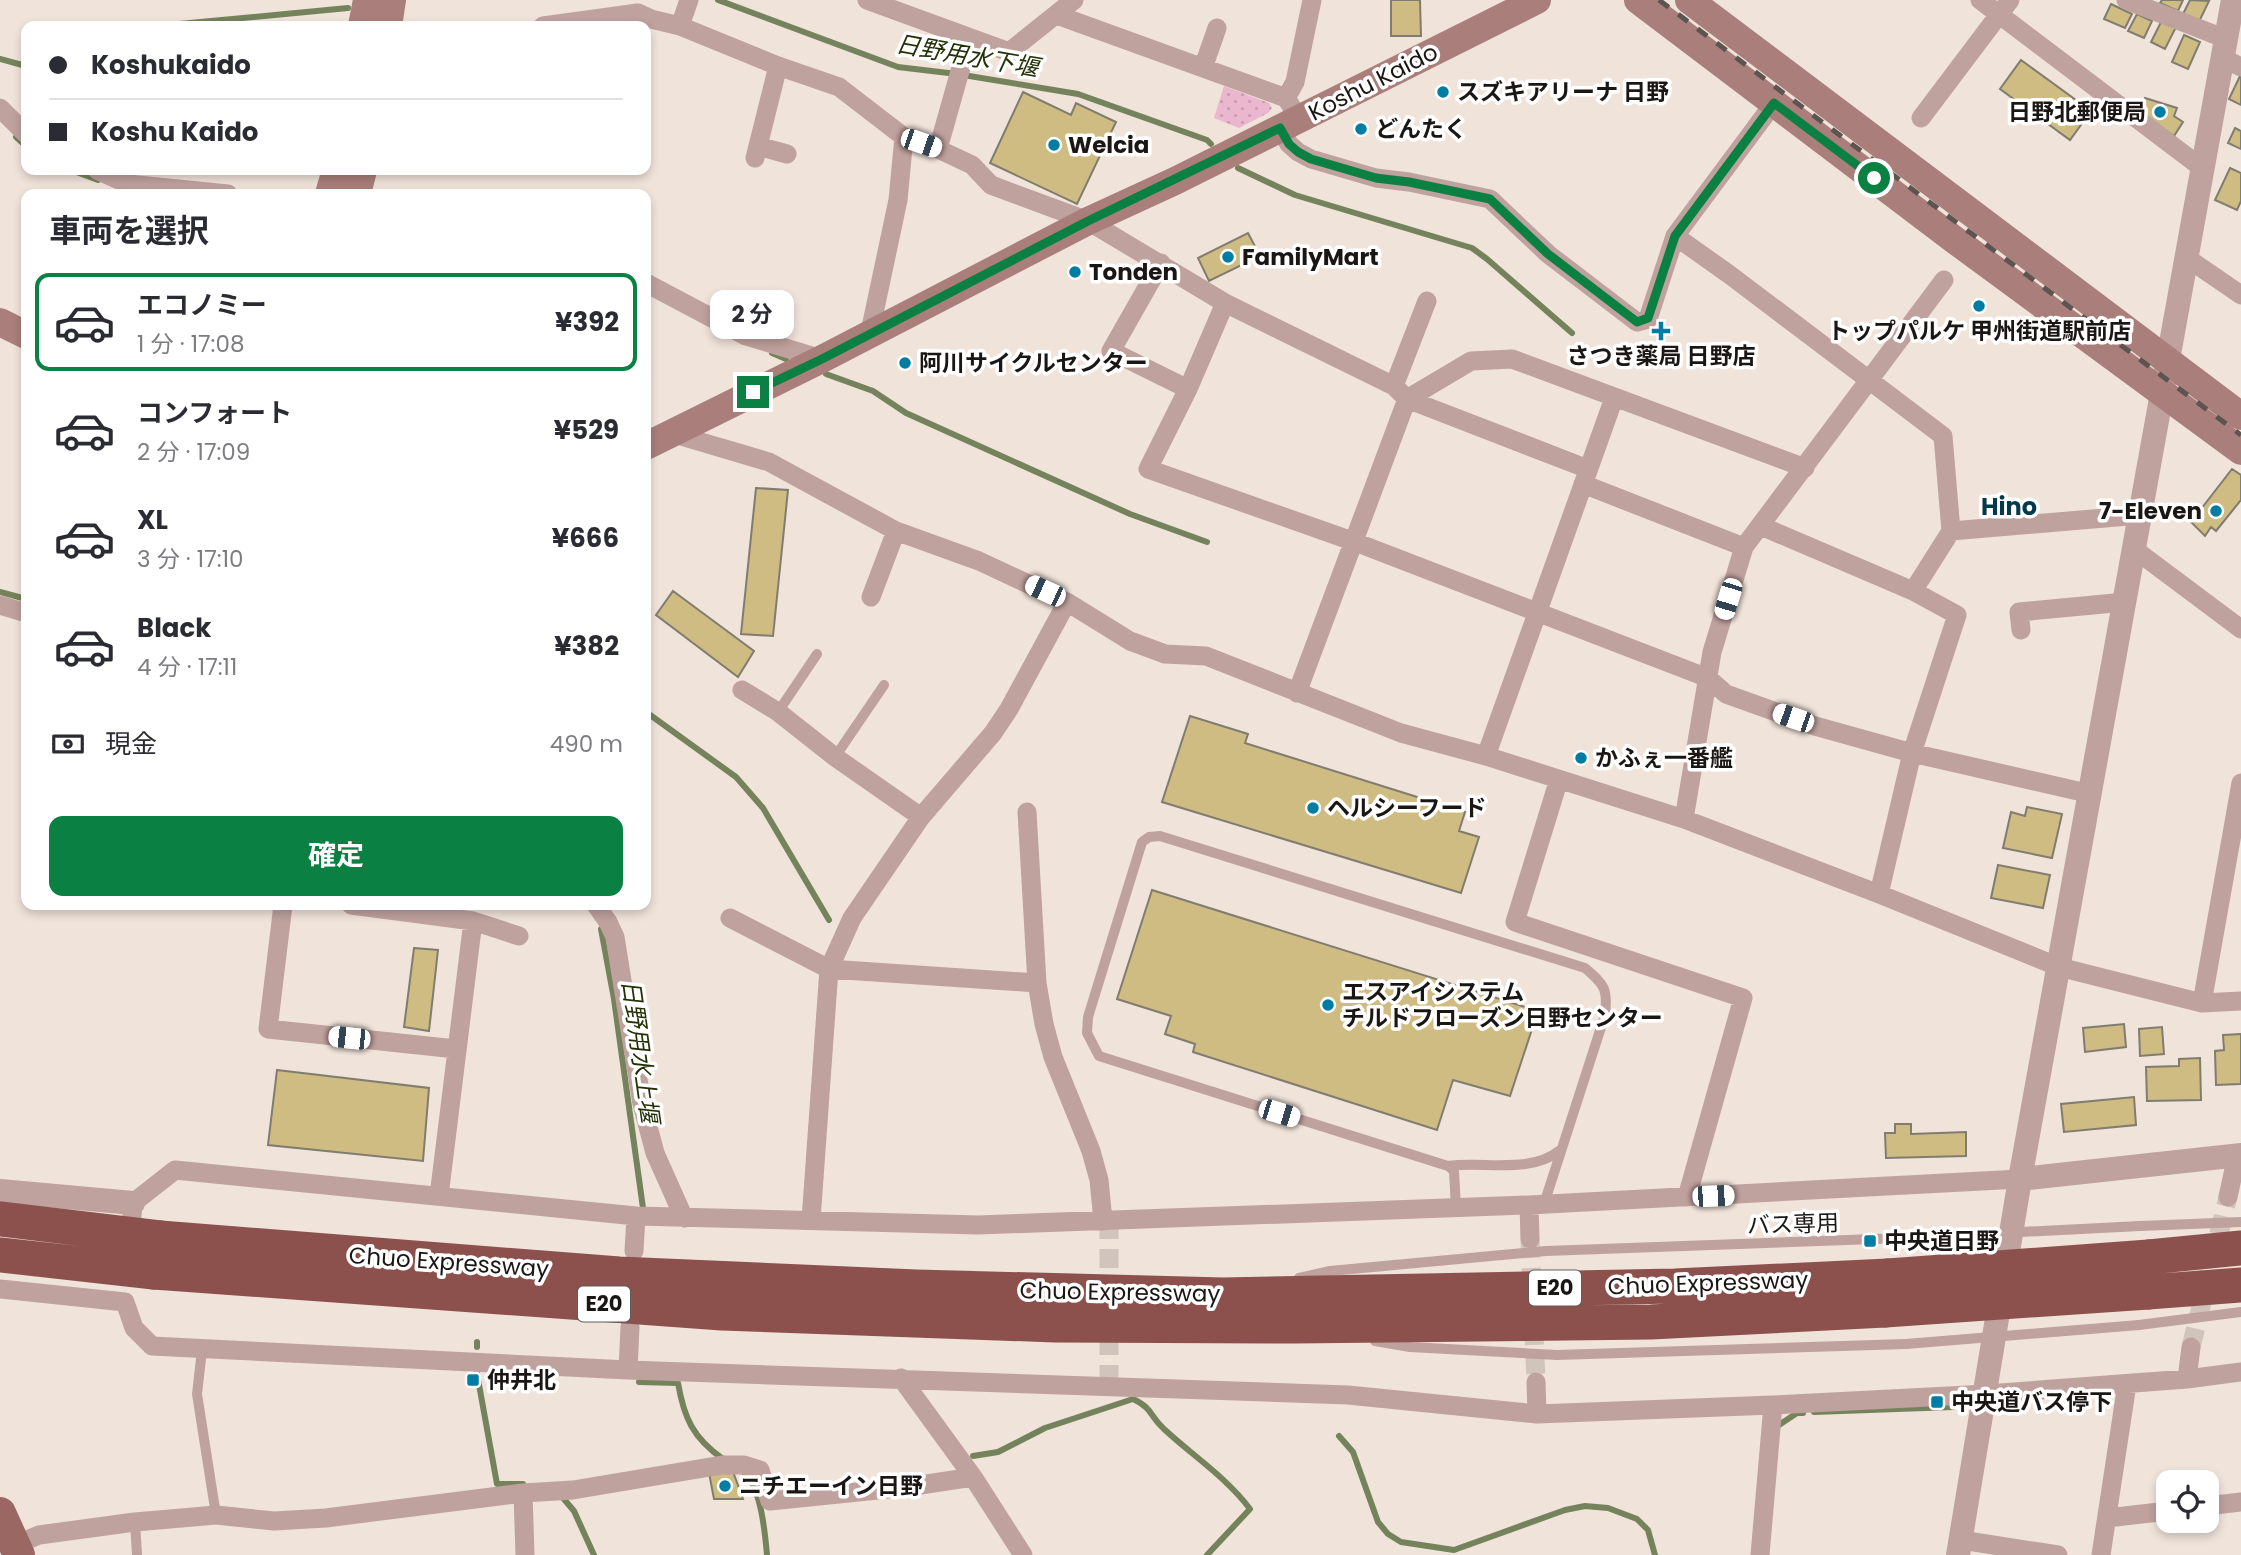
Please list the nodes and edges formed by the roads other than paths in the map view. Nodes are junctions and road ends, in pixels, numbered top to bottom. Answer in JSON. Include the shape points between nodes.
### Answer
{"nodes":[{"id":1,"x":367,"y":0,"type":"edge"},
{"id":2,"x":392,"y":0,"type":"edge"},
{"id":3,"x":689,"y":0,"type":"edge"},
{"id":4,"x":867,"y":0,"type":"edge"},
{"id":5,"x":1074,"y":0,"type":"edge"},
{"id":6,"x":1312,"y":0,"type":"edge"},
{"id":7,"x":1537,"y":0,"type":"edge"},
{"id":8,"x":1638,"y":0,"type":"edge"},
{"id":9,"x":1689,"y":0,"type":"edge"},
{"id":10,"x":1980,"y":0,"type":"edge"},
{"id":11,"x":2126,"y":0,"type":"edge"},
{"id":12,"x":2233,"y":0,"type":"edge"},
{"id":13,"x":2004,"y":7,"type":"edge"},
{"id":14,"x":1057,"y":15,"type":"junction"},
{"id":15,"x":363,"y":21,"type":"edge"},
{"id":16,"x":389,"y":21,"type":"edge"},
{"id":17,"x":580,"y":21,"type":"edge"},
{"id":18,"x":644,"y":21,"type":"edge"},
{"id":19,"x":651,"y":26,"type":"edge"},
{"id":20,"x":680,"y":26,"type":"junction"},
{"id":21,"x":1217,"y":28,"type":"dead end"},
{"id":22,"x":969,"y":39,"type":"junction"},
{"id":23,"x":2230,"y":54,"type":"edge"},
{"id":24,"x":778,"y":66,"type":"junction"},
{"id":25,"x":1203,"y":68,"type":"junction"},
{"id":26,"x":1774,"y":103,"type":"junction"},
{"id":27,"x":0,"y":108,"type":"edge"},
{"id":28,"x":1288,"y":115,"type":"junction"},
{"id":29,"x":1921,"y":118,"type":"dead end"},
{"id":30,"x":21,"y":129,"type":"edge"},
{"id":31,"x":904,"y":137,"type":"junction"},
{"id":32,"x":938,"y":149,"type":"junction"},
{"id":33,"x":787,"y":154,"type":"dead end"},
{"id":34,"x":2202,"y":168,"type":"junction"},
{"id":35,"x":106,"y":175,"type":"edge"},
{"id":36,"x":132,"y":189,"type":"edge"},
{"id":37,"x":1088,"y":221,"type":"junction"},
{"id":38,"x":1675,"y":236,"type":"junction"},
{"id":39,"x":2187,"y":258,"type":"junction"},
{"id":40,"x":1161,"y":263,"type":"junction"},
{"id":41,"x":1944,"y":280,"type":"dead end"},
{"id":42,"x":651,"y":285,"type":"edge"},
{"id":43,"x":2241,"y":295,"type":"edge"},
{"id":44,"x":1427,"y":301,"type":"dead end"},
{"id":45,"x":1225,"y":303,"type":"junction"},
{"id":46,"x":0,"y":322,"type":"edge"},
{"id":47,"x":21,"y":332,"type":"edge"},
{"id":48,"x":870,"y":332,"type":"junction"},
{"id":49,"x":822,"y":359,"type":"junction"},
{"id":50,"x":2168,"y":362,"type":"junction"},
{"id":51,"x":1869,"y":380,"type":"junction"},
{"id":52,"x":1188,"y":389,"type":"junction"},
{"id":53,"x":1400,"y":393,"type":"junction"},
{"id":54,"x":2162,"y":393,"type":"junction"},
{"id":55,"x":1614,"y":398,"type":"junction"},
{"id":56,"x":2241,"y":416,"type":"edge"},
{"id":57,"x":674,"y":433,"type":"junction"},
{"id":58,"x":651,"y":444,"type":"edge"},
{"id":59,"x":2241,"y":451,"type":"edge"},
{"id":60,"x":1805,"y":468,"type":"junction"},
{"id":61,"x":1585,"y":477,"type":"junction"},
{"id":62,"x":2140,"y":515,"type":"junction"},
{"id":63,"x":1761,"y":526,"type":"junction"},
{"id":64,"x":896,"y":531,"type":"junction"},
{"id":65,"x":1951,"y":531,"type":"junction"},
{"id":66,"x":1354,"y":541,"type":"junction"},
{"id":67,"x":1744,"y":547,"type":"junction"},
{"id":68,"x":2134,"y":549,"type":"junction"},
{"id":69,"x":1913,"y":592,"type":"junction"},
{"id":70,"x":871,"y":597,"type":"dead end"},
{"id":71,"x":1067,"y":601,"type":"junction"},
{"id":72,"x":2125,"y":603,"type":"junction"},
{"id":73,"x":0,"y":606,"type":"edge"},
{"id":74,"x":1536,"y":611,"type":"junction"},
{"id":75,"x":21,"y":612,"type":"edge"},
{"id":76,"x":2241,"y":629,"type":"edge"},
{"id":77,"x":2021,"y":630,"type":"dead end"},
{"id":78,"x":817,"y":654,"type":"dead end"},
{"id":79,"x":1708,"y":678,"type":"junction"},
{"id":80,"x":884,"y":685,"type":"dead end"},
{"id":81,"x":742,"y":690,"type":"dead end"},
{"id":82,"x":1297,"y":693,"type":"junction"},
{"id":83,"x":778,"y":712,"type":"junction"},
{"id":84,"x":1912,"y":753,"type":"junction"},
{"id":85,"x":1486,"y":756,"type":"junction"},
{"id":86,"x":835,"y":757,"type":"junction"},
{"id":87,"x":1559,"y":779,"type":"junction"},
{"id":88,"x":2241,"y":783,"type":"edge"},
{"id":89,"x":2091,"y":794,"type":"junction"},
{"id":90,"x":1027,"y":812,"type":"dead end"},
{"id":91,"x":921,"y":817,"type":"junction"},
{"id":92,"x":1684,"y":819,"type":"junction"},
{"id":93,"x":2235,"y":855,"type":"edge"},
{"id":94,"x":1879,"y":894,"type":"junction"},
{"id":95,"x":282,"y":910,"type":"edge"},
{"id":96,"x":389,"y":910,"type":"edge"},
{"id":97,"x":600,"y":910,"type":"edge"},
{"id":98,"x":730,"y":918,"type":"dead end"},
{"id":99,"x":473,"y":921,"type":"junction"},
{"id":100,"x":519,"y":936,"type":"dead end"},
{"id":101,"x":2059,"y":967,"type":"junction"},
{"id":102,"x":829,"y":969,"type":"junction"},
{"id":103,"x":1037,"y":983,"type":"junction"},
{"id":104,"x":2241,"y":1001,"type":"edge"},
{"id":105,"x":2202,"y":1003,"type":"junction"},
{"id":106,"x":456,"y":1049,"type":"junction"},
{"id":107,"x":1560,"y":1151,"type":"junction"},
{"id":108,"x":2239,"y":1155,"type":"edge"},
{"id":109,"x":1448,"y":1166,"type":"junction"},
{"id":110,"x":2020,"y":1179,"type":"junction"},
{"id":111,"x":0,"y":1191,"type":"edge"},
{"id":112,"x":439,"y":1196,"type":"junction"},
{"id":113,"x":1687,"y":1197,"type":"junction"},
{"id":114,"x":2228,"y":1197,"type":"tunnel mouth"},
{"id":115,"x":133,"y":1203,"type":"junction"},
{"id":116,"x":1536,"y":1205,"type":"junction"},
{"id":117,"x":1456,"y":1208,"type":"junction"},
{"id":118,"x":636,"y":1216,"type":"junction"},
{"id":119,"x":684,"y":1218,"type":"junction"},
{"id":120,"x":0,"y":1219,"type":"edge"},
{"id":121,"x":811,"y":1220,"type":"junction"},
{"id":122,"x":1103,"y":1221,"type":"junction"},
{"id":123,"x":2241,"y":1222,"type":"edge"},
{"id":124,"x":1530,"y":1239,"type":"tunnel mouth"},
{"id":125,"x":2144,"y":1242,"type":"junction"},
{"id":126,"x":2241,"y":1248,"type":"edge"},
{"id":127,"x":634,"y":1251,"type":"dead end"},
{"id":128,"x":0,"y":1255,"type":"edge"},
{"id":129,"x":1290,"y":1280,"type":"dead end"},
{"id":130,"x":1276,"y":1283,"type":"dead end"},
{"id":131,"x":2241,"y":1284,"type":"edge"},
{"id":132,"x":0,"y":1289,"type":"edge"},
{"id":133,"x":1223,"y":1295,"type":"junction"},
{"id":134,"x":125,"y":1302,"type":"junction"},
{"id":135,"x":2241,"y":1312,"type":"edge"},
{"id":136,"x":1295,"y":1326,"type":"junction"},
{"id":137,"x":631,"y":1327,"type":"dead end"},
{"id":138,"x":2191,"y":1347,"type":"tunnel mouth"},
{"id":139,"x":202,"y":1350,"type":"junction"},
{"id":140,"x":628,"y":1370,"type":"junction"},
{"id":141,"x":2241,"y":1372,"type":"edge"},
{"id":142,"x":901,"y":1378,"type":"junction"},
{"id":143,"x":2187,"y":1379,"type":"junction"},
{"id":144,"x":1536,"y":1382,"type":"tunnel mouth"},
{"id":145,"x":2127,"y":1384,"type":"junction"},
{"id":146,"x":1987,"y":1394,"type":"junction"},
{"id":147,"x":1537,"y":1414,"type":"junction"},
{"id":148,"x":1772,"y":1422,"type":"junction"},
{"id":149,"x":973,"y":1477,"type":"junction"},
{"id":150,"x":523,"y":1493,"type":"junction"},
{"id":151,"x":2241,"y":1502,"type":"edge"},
{"id":152,"x":2219,"y":1505,"type":"edge"},
{"id":153,"x":2156,"y":1512,"type":"edge"},
{"id":154,"x":0,"y":1513,"type":"edge"},
{"id":155,"x":216,"y":1515,"type":"junction"},
{"id":156,"x":2107,"y":1518,"type":"junction"},
{"id":157,"x":135,"y":1522,"type":"junction"},
{"id":158,"x":1959,"y":1548,"type":"edge"},
{"id":159,"x":14,"y":1550,"type":"edge"},
{"id":160,"x":137,"y":1555,"type":"edge"},
{"id":161,"x":525,"y":1555,"type":"edge"},
{"id":162,"x":1023,"y":1555,"type":"edge"},
{"id":163,"x":1760,"y":1555,"type":"edge"},
{"id":164,"x":2058,"y":1555,"type":"edge"},
{"id":165,"x":2101,"y":1555,"type":"edge"}],
"edges":[{"from":1,"to":15,"type":"main road"},
{"from":2,"to":16,"type":"main road"},
{"from":3,"to":20,"type":"street"},
{"from":4,"to":22,"type":"street"},
{"from":5,"to":14,"type":"street"},
{"from":6,"to":28,"type":"street"},
{"from":7,"to":28,"type":"main road","name":"Koshu Kaido"},
{"from":8,"to":26,"type":"main road"},
{"from":9,"to":50,"type":"main road"},
{"from":10,"to":13,"type":"street"},
{"from":11,"to":23,"type":"street"},
{"from":12,"to":23,"type":"street"},
{"from":13,"to":29,"type":"street"},
{"from":13,"to":34,"type":"street"},
{"from":14,"to":22,"type":"street","via":[[1009,52]]},
{"from":14,"to":25,"type":"street"},
{"from":17,"to":18,"type":"street","via":[[638,13]]},
{"from":19,"to":20,"type":"street"},
{"from":20,"to":24,"type":"street"},
{"from":21,"to":25,"type":"street"},
{"from":22,"to":32,"type":"street"},
{"from":23,"to":34,"type":"street"},
{"from":24,"to":31,"type":"street","via":[[839,87]]},
{"from":24,"to":33,"type":"street","via":[[757,152]]},
{"from":25,"to":28,"type":"street"},
{"from":26,"to":38,"type":"street"},
{"from":26,"to":54,"type":"main road"},
{"from":27,"to":30,"type":"street"},
{"from":28,"to":37,"type":"main road","name":"Koshu Kaido"},
{"from":28,"to":38,"type":"street","via":[[1289,144],[1311,159],[1376,178],[1490,199],[1548,254],[1637,322],[1648,318]]},
{"from":31,"to":32,"type":"street"},
{"from":31,"to":48,"type":"street","via":[[898,200]]},
{"from":32,"to":37,"type":"street","via":[[972,165],[991,185]]},
{"from":34,"to":39,"type":"street"},
{"from":35,"to":36,"type":"street"},
{"from":37,"to":40,"type":"street"},
{"from":37,"to":48,"type":"main road","name":"Koshu Kaido"},
{"from":38,"to":51,"type":"street"},
{"from":39,"to":43,"type":"street"},
{"from":39,"to":50,"type":"street"},
{"from":40,"to":45,"type":"street"},
{"from":40,"to":52,"type":"street","via":[[1111,351]]},
{"from":41,"to":51,"type":"street"},
{"from":42,"to":49,"type":"street","via":[[746,336]]},
{"from":44,"to":53,"type":"street"},
{"from":45,"to":52,"type":"street"},
{"from":45,"to":53,"type":"street"},
{"from":46,"to":47,"type":"main road"},
{"from":48,"to":49,"type":"main road","name":"Koshu Kaido"},
{"from":49,"to":57,"type":"main road","name":"Koshu Kaido"},
{"from":50,"to":54,"type":"street"},
{"from":50,"to":56,"type":"main road"},
{"from":51,"to":60,"type":"street"},
{"from":51,"to":65,"type":"street","via":[[1943,436]]},
{"from":52,"to":66,"type":"street","via":[[1148,469]]},
{"from":53,"to":55,"type":"street","via":[[1471,360],[1512,359]]},
{"from":53,"to":61,"type":"street"},
{"from":53,"to":66,"type":"street"},
{"from":54,"to":59,"type":"main road"},
{"from":54,"to":62,"type":"street"},
{"from":55,"to":60,"type":"street"},
{"from":55,"to":61,"type":"street"},
{"from":57,"to":58,"type":"main road","name":"Koshu Kaido"},
{"from":57,"to":64,"type":"street","via":[[769,462]]},
{"from":60,"to":63,"type":"street"},
{"from":61,"to":67,"type":"street"},
{"from":61,"to":74,"type":"street"},
{"from":62,"to":65,"type":"street"},
{"from":62,"to":68,"type":"street"},
{"from":63,"to":67,"type":"street"},
{"from":63,"to":69,"type":"street"},
{"from":64,"to":70,"type":"street"},
{"from":64,"to":71,"type":"street","via":[[979,561]]},
{"from":65,"to":69,"type":"street"},
{"from":66,"to":74,"type":"street"},
{"from":66,"to":82,"type":"street"},
{"from":67,"to":79,"type":"street"},
{"from":68,"to":72,"type":"street"},
{"from":68,"to":76,"type":"street"},
{"from":69,"to":84,"type":"street","via":[[1957,615]]},
{"from":71,"to":82,"type":"street","via":[[1130,641],[1165,654],[1206,656]]},
{"from":71,"to":91,"type":"street","via":[[993,733]]},
{"from":72,"to":77,"type":"street","via":[[2019,612]]},
{"from":72,"to":89,"type":"street"},
{"from":73,"to":75,"type":"street"},
{"from":74,"to":79,"type":"street"},
{"from":74,"to":85,"type":"street"},
{"from":78,"to":83,"type":"lane"},
{"from":79,"to":84,"type":"street","via":[[1726,694],[1815,726]]},
{"from":79,"to":92,"type":"street"},
{"from":80,"to":86,"type":"lane"},
{"from":81,"to":83,"type":"street"},
{"from":82,"to":85,"type":"street","via":[[1401,733]]},
{"from":83,"to":86,"type":"street"},
{"from":84,"to":89,"type":"street"},
{"from":84,"to":94,"type":"street"},
{"from":85,"to":87,"type":"street"},
{"from":86,"to":91,"type":"street"},
{"from":87,"to":92,"type":"street"},
{"from":87,"to":113,"type":"street","via":[[1515,922],[1742,998]]},
{"from":88,"to":93,"type":"street"},
{"from":89,"to":101,"type":"street"},
{"from":90,"to":103,"type":"street"},
{"from":91,"to":102,"type":"street","via":[[852,918]]},
{"from":92,"to":94,"type":"street"},
{"from":93,"to":105,"type":"street"},
{"from":94,"to":101,"type":"street"},
{"from":95,"to":106,"type":"street","via":[[268,1029]]},
{"from":96,"to":99,"type":"street"},
{"from":97,"to":119,"type":"street","via":[[615,937],[642,1104],[655,1153]]},
{"from":98,"to":102,"type":"street"},
{"from":99,"to":100,"type":"street"},
{"from":99,"to":106,"type":"street"},
{"from":101,"to":105,"type":"street"},
{"from":101,"to":110,"type":"street"},
{"from":102,"to":103,"type":"street"},
{"from":102,"to":121,"type":"street"},
{"from":103,"to":122,"type":"street","via":[[1053,1057],[1091,1151]]},
{"from":104,"to":105,"type":"street"},
{"from":106,"to":112,"type":"street"},
{"from":107,"to":109,"type":"lane","via":[[1527,1164]]},
{"from":107,"to":109,"type":"lane","via":[[1605,1015],[1607,993],[1585,968],[1160,835],[1142,842],[1088,1017],[1087,1033],[1099,1056]]},
{"from":107,"to":116,"type":"lane"},
{"from":108,"to":110,"type":"street"},
{"from":108,"to":114,"type":"street"},
{"from":109,"to":117,"type":"lane","via":[[1454,1171]]},
{"from":110,"to":113,"type":"street"},
{"from":110,"to":146,"type":"street"},
{"from":111,"to":115,"type":"street"},
{"from":112,"to":115,"type":"street","via":[[175,1170]]},
{"from":112,"to":118,"type":"street"},
{"from":113,"to":116,"type":"street"},
{"from":115,"to":134,"type":"street"},
{"from":116,"to":117,"type":"street"},
{"from":116,"to":124,"type":"street"},
{"from":117,"to":122,"type":"street"},
{"from":118,"to":119,"type":"street"},
{"from":118,"to":127,"type":"street"},
{"from":119,"to":121,"type":"street"},
{"from":120,"to":133,"type":"highway","name":"Chuo Expressway","number":"E20","bridge":true,"via":[[160,1238],[619,1274]]},
{"from":121,"to":122,"type":"street"},
{"from":123,"to":125,"type":"lane","name":"バス専用"},
{"from":125,"to":126,"type":"highway","name":"Chuo Expressway","number":"E20"},
{"from":125,"to":129,"type":"lane","name":"バス専用","bridge":true,"via":[[1902,1238],[1546,1251],[1330,1271]]},
{"from":125,"to":133,"type":"highway","name":"Chuo Expressway","number":"E20","bridge":true,"via":[[1888,1276],[1675,1286]]},
{"from":128,"to":136,"type":"highway","name":"Chuo Expressway","number":"E20","bridge":true,"via":[[154,1272],[722,1313],[1055,1325]]},
{"from":130,"to":133,"type":"lane"},
{"from":131,"to":136,"type":"highway","name":"Chuo Expressway","number":"E20","bridge":true,"via":[[1885,1310],[1651,1321]]},
{"from":132,"to":134,"type":"street"},
{"from":134,"to":139,"type":"street","via":[[134,1328],[152,1346]]},
{"from":135,"to":136,"type":"lane","bridge":true,"via":[[1906,1344],[1557,1355],[1410,1347]]},
{"from":137,"to":140,"type":"street"},
{"from":138,"to":143,"type":"street"},
{"from":139,"to":140,"type":"street"},
{"from":139,"to":155,"type":"lane","via":[[197,1394]]},
{"from":140,"to":142,"type":"street"},
{"from":141,"to":143,"type":"street"},
{"from":142,"to":147,"type":"street","via":[[1348,1395]]},
{"from":142,"to":149,"type":"street"},
{"from":143,"to":145,"type":"street"},
{"from":144,"to":147,"type":"street"},
{"from":145,"to":146,"type":"street"},
{"from":145,"to":156,"type":"street"},
{"from":146,"to":148,"type":"street"},
{"from":146,"to":158,"type":"street"},
{"from":147,"to":148,"type":"street"},
{"from":148,"to":163,"type":"street"},
{"from":149,"to":150,"type":"street","via":[[770,1501],[760,1470],[722,1465],[572,1490]]},
{"from":149,"to":162,"type":"street"},
{"from":150,"to":155,"type":"street","via":[[326,1518],[274,1521]]},
{"from":150,"to":161,"type":"street"},
{"from":151,"to":152,"type":"street"},
{"from":153,"to":156,"type":"street"},
{"from":154,"to":159,"type":"main road"},
{"from":155,"to":157,"type":"street"},
{"from":156,"to":165,"type":"street"},
{"from":157,"to":159,"type":"street","via":[[39,1535]]},
{"from":157,"to":160,"type":"lane"},
{"from":158,"to":164,"type":"street"}]}
